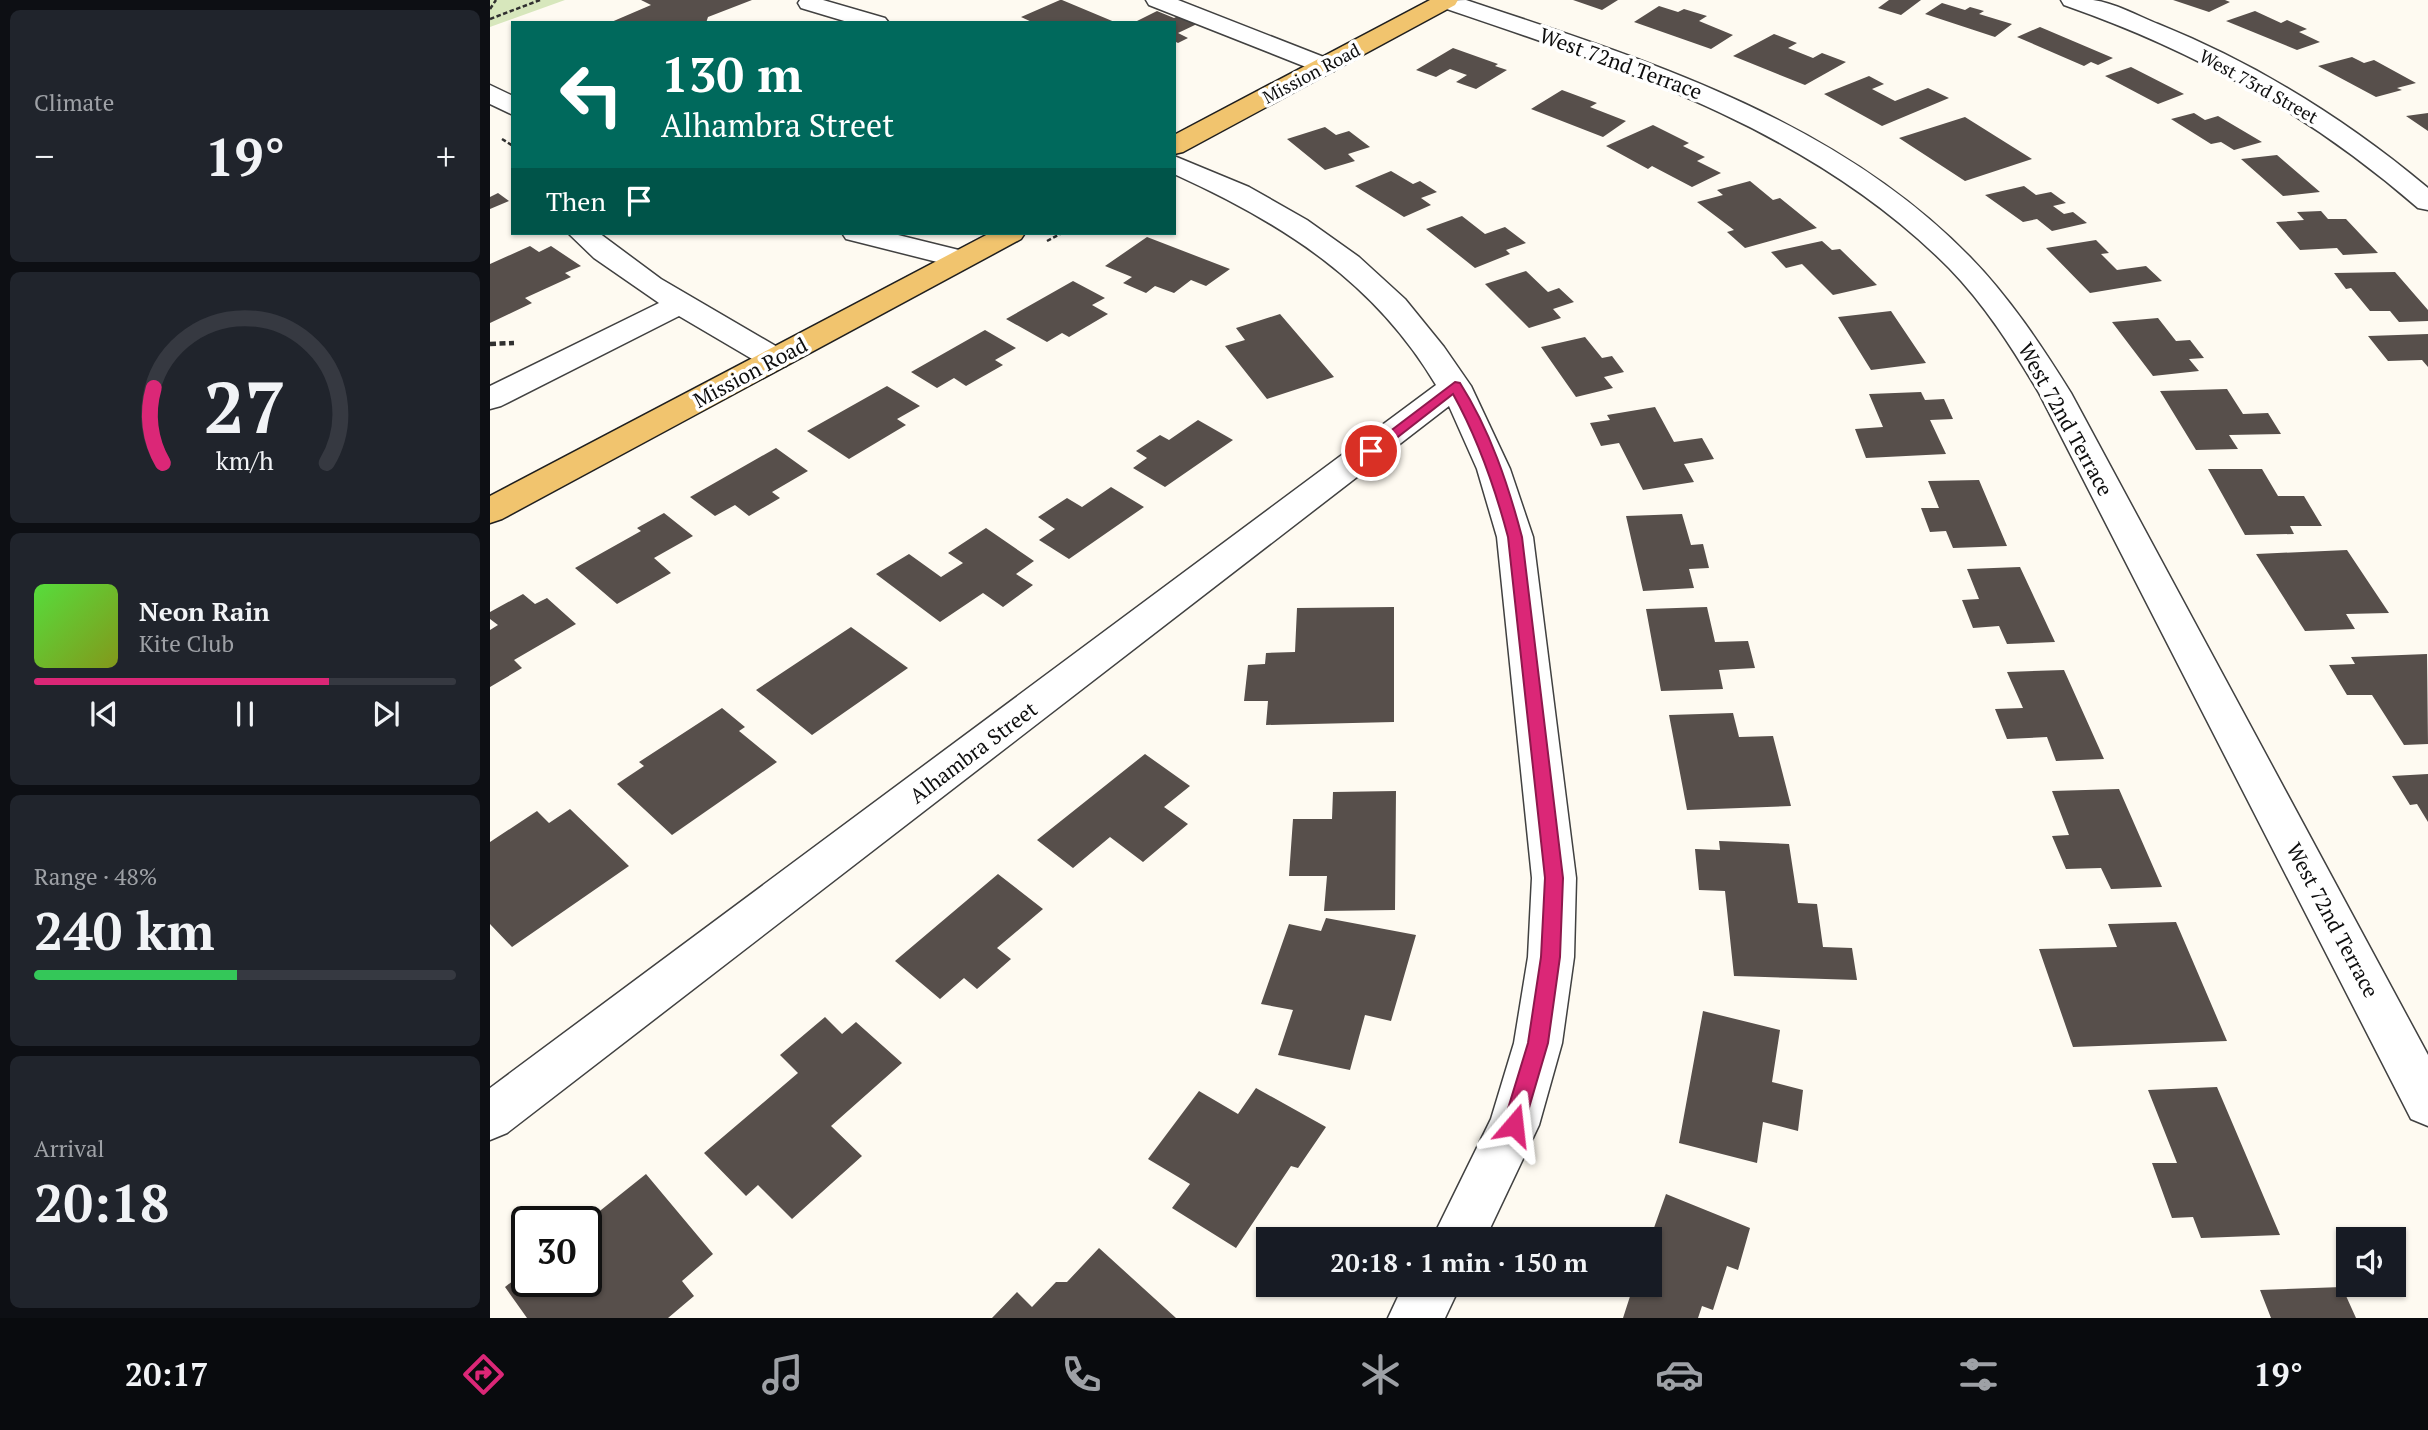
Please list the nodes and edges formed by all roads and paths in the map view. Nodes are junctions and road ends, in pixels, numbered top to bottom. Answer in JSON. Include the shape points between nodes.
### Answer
{"nodes":[{"id":1,"x":496,"y":0,"type":"edge"},
{"id":2,"x":540,"y":0,"type":"edge"},
{"id":3,"x":1157,"y":0,"type":"edge"},
{"id":4,"x":1447,"y":0,"type":"edge"},
{"id":5,"x":2072,"y":0,"type":"edge"},
{"id":6,"x":809,"y":3,"type":"dead end"},
{"id":7,"x":490,"y":9,"type":"edge"},
{"id":8,"x":490,"y":19,"type":"edge"},
{"id":9,"x":870,"y":21,"type":"edge"},
{"id":10,"x":1325,"y":66,"type":"junction"},
{"id":11,"x":490,"y":93,"type":"edge"},
{"id":12,"x":511,"y":106,"type":"edge"},
{"id":13,"x":1176,"y":145,"type":"edge"},
{"id":14,"x":1176,"y":165,"type":"edge"},
{"id":15,"x":2428,"y":202,"type":"edge"},
{"id":16,"x":584,"y":235,"type":"edge"},
{"id":17,"x":864,"y":235,"type":"edge"},
{"id":18,"x":1007,"y":235,"type":"edge"},
{"id":19,"x":961,"y":260,"type":"junction"},
{"id":20,"x":680,"y":304,"type":"junction"},
{"id":21,"x":775,"y":359,"type":"junction"},
{"id":22,"x":1455,"y":386,"type":"junction"},
{"id":23,"x":490,"y":399,"type":"edge"},
{"id":24,"x":490,"y":510,"type":"edge"},
{"id":25,"x":2428,"y":1103,"type":"edge"},
{"id":26,"x":490,"y":1117,"type":"edge"},
{"id":27,"x":1464,"y":1227,"type":"edge"},
{"id":28,"x":1427,"y":1297,"type":"edge"},
{"id":29,"x":1415,"y":1318,"type":"edge"}],
"edges":[{"from":1,"to":7,"type":"path"},
{"from":2,"to":8,"type":"path"},
{"from":3,"to":10,"type":"street"},
{"from":4,"to":10,"type":"main road","name":"Mission Road"},
{"from":4,"to":25,"type":"street","name":"West 72nd Terrace","via":[[1644,68],[1770,124],[1844,167],[1916,221],[1967,271],[2016,330],[2055,393]]},
{"from":5,"to":15,"type":"street","name":"West 73rd Street","via":[[2175,40],[2258,82],[2336,129]]},
{"from":6,"to":9,"type":"street"},
{"from":10,"to":13,"type":"main road","name":"Mission Road"},
{"from":11,"to":12,"type":"street"},
{"from":14,"to":22,"type":"street","via":[[1225,185],[1286,219],[1344,259],[1421,335]]},
{"from":16,"to":20,"type":"street"},
{"from":17,"to":19,"type":"street"},
{"from":18,"to":19,"type":"main road","name":"Mission Road"},
{"from":19,"to":21,"type":"main road","name":"Mission Road"},
{"from":20,"to":21,"type":"street"},
{"from":20,"to":23,"type":"street"},
{"from":21,"to":24,"type":"main road","name":"Mission Road"},
{"from":22,"to":26,"type":"street","name":"Alhambra Street"},
{"from":22,"to":27,"type":"street","via":[[1504,495],[1515,537],[1554,878],[1551,957],[1538,1043],[1514,1125]]},
{"from":28,"to":29,"type":"street"}]}
